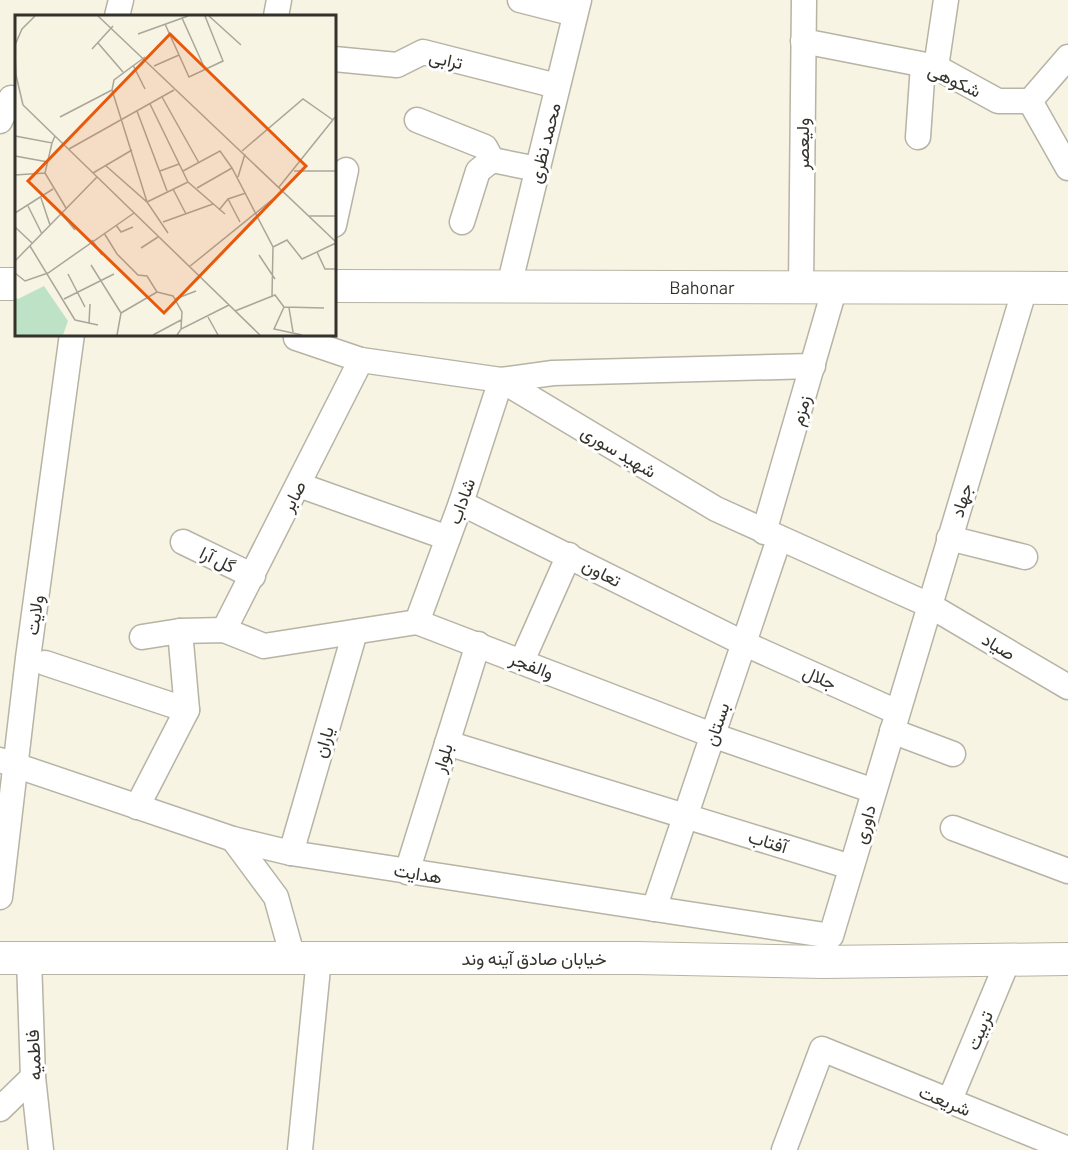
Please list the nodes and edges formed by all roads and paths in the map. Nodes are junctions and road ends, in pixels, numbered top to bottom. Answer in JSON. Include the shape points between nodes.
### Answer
{"nodes":[{"id":1,"x":121,"y":0,"type":"edge"},
{"id":2,"x":279,"y":0,"type":"edge"},
{"id":3,"x":520,"y":0,"type":"edge"},
{"id":4,"x":798,"y":0,"type":"edge"},
{"id":5,"x":804,"y":0,"type":"edge"},
{"id":6,"x":946,"y":0,"type":"edge"},
{"id":7,"x":577,"y":7,"type":"edge"},
{"id":8,"x":117,"y":15,"type":"edge"},
{"id":9,"x":276,"y":15,"type":"edge"},
{"id":10,"x":803,"y":40,"type":"junction"},
{"id":11,"x":1068,"y":57,"type":"edge"},
{"id":12,"x":336,"y":59,"type":"edge"},
{"id":13,"x":930,"y":66,"type":"junction"},
{"id":14,"x":557,"y":86,"type":"junction"},
{"id":15,"x":9,"y":98,"type":"edge"},
{"id":16,"x":1030,"y":101,"type":"junction"},
{"id":17,"x":417,"y":120,"type":"dead end"},
{"id":18,"x":0,"y":121,"type":"edge"},
{"id":19,"x":918,"y":137,"type":"dead end"},
{"id":20,"x":1065,"y":157,"type":"edge"},
{"id":21,"x":492,"y":160,"type":"junction"},
{"id":22,"x":537,"y":169,"type":"junction"},
{"id":23,"x":346,"y":170,"type":"dead end"},
{"id":24,"x":336,"y":216,"type":"edge"},
{"id":25,"x":462,"y":222,"type":"dead end"},
{"id":26,"x":0,"y":284,"type":"edge"},
{"id":27,"x":15,"y":285,"type":"edge"},
{"id":28,"x":336,"y":285,"type":"edge"},
{"id":29,"x":509,"y":286,"type":"junction"},
{"id":30,"x":801,"y":287,"type":"junction"},
{"id":31,"x":835,"y":287,"type":"junction"},
{"id":32,"x":1025,"y":288,"type":"junction"},
{"id":33,"x":1068,"y":288,"type":"edge"},
{"id":34,"x":72,"y":336,"type":"edge"},
{"id":35,"x":296,"y":338,"type":"dead end"},
{"id":36,"x":361,"y":360,"type":"junction"},
{"id":37,"x":813,"y":366,"type":"junction"},
{"id":38,"x":501,"y":380,"type":"junction"},
{"id":39,"x":299,"y":485,"type":"junction"},
{"id":40,"x":461,"y":503,"type":"junction"},
{"id":41,"x":771,"y":535,"type":"junction"},
{"id":42,"x":448,"y":537,"type":"junction"},
{"id":43,"x":949,"y":538,"type":"junction"},
{"id":44,"x":183,"y":542,"type":"dead end"},
{"id":45,"x":569,"y":555,"type":"junction"},
{"id":46,"x":1025,"y":558,"type":"dead end"},
{"id":47,"x":253,"y":576,"type":"junction"},
{"id":48,"x":929,"y":605,"type":"junction"},
{"id":49,"x":417,"y":622,"type":"junction"},
{"id":50,"x":224,"y":630,"type":"junction"},
{"id":51,"x":180,"y":631,"type":"junction"},
{"id":52,"x":355,"y":632,"type":"junction"},
{"id":53,"x":142,"y":636,"type":"dead end"},
{"id":54,"x":743,"y":643,"type":"junction"},
{"id":55,"x":478,"y":644,"type":"junction"},
{"id":56,"x":522,"y":661,"type":"junction"},
{"id":57,"x":45,"y":663,"type":"dead end"},
{"id":58,"x":1068,"y":687,"type":"edge"},
{"id":59,"x":187,"y":710,"type":"junction"},
{"id":60,"x":894,"y":721,"type":"junction"},
{"id":61,"x":712,"y":735,"type":"junction"},
{"id":62,"x":447,"y":743,"type":"junction"},
{"id":63,"x":953,"y":754,"type":"dead end"},
{"id":64,"x":8,"y":763,"type":"edge"},
{"id":65,"x":874,"y":791,"type":"junction"},
{"id":66,"x":137,"y":807,"type":"junction"},
{"id":67,"x":685,"y":815,"type":"junction"},
{"id":68,"x":953,"y":828,"type":"dead end"},
{"id":69,"x":233,"y":839,"type":"junction"},
{"id":70,"x":291,"y":853,"type":"junction"},
{"id":71,"x":851,"y":867,"type":"junction"},
{"id":72,"x":1068,"y":871,"type":"edge"},
{"id":73,"x":406,"y":872,"type":"junction"},
{"id":74,"x":0,"y":897,"type":"edge"},
{"id":75,"x":654,"y":909,"type":"junction"},
{"id":76,"x":831,"y":936,"type":"joint"},
{"id":77,"x":306,"y":958,"type":"junction"},
{"id":78,"x":1009,"y":958,"type":"junction"},
{"id":79,"x":1068,"y":958,"type":"edge"},
{"id":80,"x":14,"y":959,"type":"edge"},
{"id":81,"x":33,"y":1077,"type":"junction"},
{"id":82,"x":949,"y":1102,"type":"junction"},
{"id":83,"x":0,"y":1109,"type":"edge"},
{"id":84,"x":790,"y":1148,"type":"edge"},
{"id":85,"x":1068,"y":1149,"type":"edge"},
{"id":86,"x":41,"y":1150,"type":"edge"},
{"id":87,"x":300,"y":1150,"type":"edge"}],
"edges":[{"from":1,"to":8,"type":"street"},
{"from":2,"to":9,"type":"street"},
{"from":3,"to":7,"type":"street"},
{"from":4,"to":5,"type":"street"},
{"from":5,"to":10,"type":"street","name":"ولیعصر"},
{"from":6,"to":13,"type":"street"},
{"from":7,"to":14,"type":"street","name":"محمد نظری"},
{"from":10,"to":13,"type":"street","name":"شکوهی"},
{"from":10,"to":30,"type":"street","name":"ولیعصر"},
{"from":11,"to":16,"type":"street"},
{"from":12,"to":14,"type":"street","name":"ترابی","via":[[397,65],[423,52]]},
{"from":13,"to":16,"type":"street","name":"شکوهی","via":[[997,111]]},
{"from":13,"to":19,"type":"street"},
{"from":14,"to":22,"type":"street","name":"محمد نظری"},
{"from":15,"to":18,"type":"street"},
{"from":16,"to":20,"type":"street"},
{"from":17,"to":21,"type":"street","via":[[485,147]]},
{"from":21,"to":22,"type":"street"},
{"from":21,"to":25,"type":"street","via":[[478,171]]},
{"from":22,"to":29,"type":"street","name":"محمد نظری"},
{"from":23,"to":24,"type":"street"},
{"from":26,"to":27,"type":"main road"},
{"from":28,"to":29,"type":"main road","name":"Bahonar"},
{"from":29,"to":30,"type":"main road","name":"Bahonar"},
{"from":30,"to":31,"type":"main road","name":"Bahonar"},
{"from":31,"to":32,"type":"main road","name":"Bahonar"},
{"from":31,"to":37,"type":"street","name":"زمزم"},
{"from":32,"to":33,"type":"main road","name":"Bahonar"},
{"from":32,"to":43,"type":"street","name":"جهاد"},
{"from":34,"to":64,"type":"street","name":"ولایت","via":[[29,646]]},
{"from":35,"to":36,"type":"street","name":"شهید سوری"},
{"from":36,"to":38,"type":"street","name":"شهید سوری"},
{"from":36,"to":39,"type":"street","name":"صابر"},
{"from":37,"to":38,"type":"street","via":[[553,373]]},
{"from":37,"to":41,"type":"street","name":"زمزم"},
{"from":38,"to":40,"type":"street","name":"شاداب"},
{"from":38,"to":41,"type":"street","name":"شهید سوری","via":[[716,509]]},
{"from":39,"to":42,"type":"street"},
{"from":39,"to":47,"type":"street","name":"صابر"},
{"from":40,"to":42,"type":"street","name":"شاداب"},
{"from":40,"to":45,"type":"street","name":"تعاون"},
{"from":41,"to":48,"type":"street","name":"شهید سوری"},
{"from":41,"to":54,"type":"street","name":"بستان"},
{"from":42,"to":49,"type":"street","name":"شاداب"},
{"from":43,"to":46,"type":"street"},
{"from":43,"to":48,"type":"street","name":"جهاد"},
{"from":44,"to":47,"type":"street","name":"گل آرا"},
{"from":45,"to":54,"type":"street","name":"تعاون"},
{"from":45,"to":56,"type":"street"},
{"from":47,"to":50,"type":"street","name":"صابر"},
{"from":48,"to":58,"type":"street","name":"صیاد"},
{"from":48,"to":60,"type":"street","name":"جهاد"},
{"from":49,"to":52,"type":"street","name":"والفجر"},
{"from":49,"to":55,"type":"street","name":"والفجر"},
{"from":50,"to":51,"type":"street","name":"والفجر"},
{"from":50,"to":52,"type":"street","name":"والفجر","via":[[264,646]]},
{"from":51,"to":53,"type":"street","name":"والفجر"},
{"from":51,"to":59,"type":"street"},
{"from":52,"to":70,"type":"street","name":"یاران"},
{"from":54,"to":60,"type":"street","name":"جلال"},
{"from":54,"to":61,"type":"street","name":"بستان"},
{"from":55,"to":56,"type":"street","name":"والفجر"},
{"from":55,"to":62,"type":"street","name":"بلوار"},
{"from":56,"to":61,"type":"street","name":"والفجر"},
{"from":57,"to":59,"type":"street"},
{"from":59,"to":66,"type":"street"},
{"from":60,"to":63,"type":"street","name":"جلال"},
{"from":60,"to":65,"type":"street","name":"داوری"},
{"from":61,"to":65,"type":"street","name":"والفجر"},
{"from":61,"to":67,"type":"street","name":"بستان"},
{"from":62,"to":67,"type":"street","name":"آفتاب"},
{"from":62,"to":73,"type":"street","name":"بلوار"},
{"from":64,"to":66,"type":"street","name":"هدایت"},
{"from":64,"to":74,"type":"street","name":"ولایت"},
{"from":65,"to":71,"type":"street","name":"داوری"},
{"from":66,"to":69,"type":"street","name":"هدایت"},
{"from":67,"to":71,"type":"street","name":"آفتاب"},
{"from":67,"to":75,"type":"street","name":"بستان"},
{"from":68,"to":72,"type":"street"},
{"from":69,"to":70,"type":"street","name":"هدایت"},
{"from":69,"to":77,"type":"street","via":[[276,897]]},
{"from":70,"to":73,"type":"street","name":"هدایت"},
{"from":71,"to":76,"type":"street","name":"داوری"},
{"from":73,"to":75,"type":"street","name":"هدایت"},
{"from":75,"to":76,"type":"street","name":"هدایت"},
{"from":77,"to":78,"type":"main road","name":"خیابان صادق آینه وند","via":[[823,962]]},
{"from":77,"to":80,"type":"main road","name":"خیابان صادق آینه وند"},
{"from":77,"to":87,"type":"street"},
{"from":78,"to":79,"type":"main road","name":"خیابان صادق آینه وند"},
{"from":78,"to":82,"type":"street","name":"تربیت"},
{"from":80,"to":81,"type":"street","name":"فاطمیه"},
{"from":81,"to":83,"type":"street"},
{"from":81,"to":86,"type":"street","name":"فاطمیه"},
{"from":82,"to":84,"type":"street","name":"شریعت","via":[[822,1049]]},
{"from":82,"to":85,"type":"street","name":"شریعت"}]}
